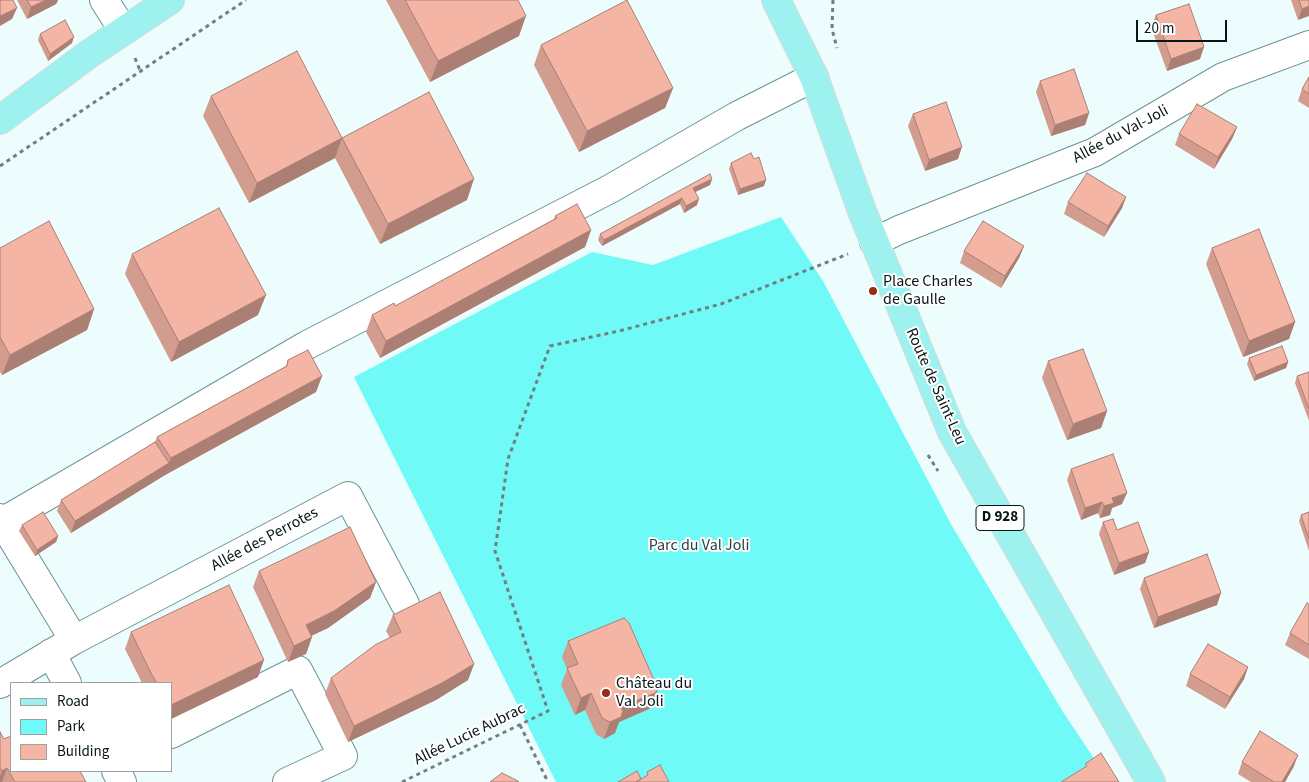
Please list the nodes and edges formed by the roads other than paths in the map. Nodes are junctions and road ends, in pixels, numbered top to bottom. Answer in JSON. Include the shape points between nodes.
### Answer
{"nodes":[{"id":1,"x":104,"y":0,"type":"edge"},
{"id":2,"x":170,"y":0,"type":"edge"},
{"id":3,"x":776,"y":0,"type":"edge"},
{"id":4,"x":789,"y":0,"type":"edge"},
{"id":5,"x":123,"y":30,"type":"junction"},
{"id":6,"x":1309,"y":44,"type":"edge"},
{"id":7,"x":803,"y":52,"type":"junction"},
{"id":8,"x":814,"y":77,"type":"junction"},
{"id":9,"x":0,"y":120,"type":"edge"},
{"id":10,"x":874,"y":242,"type":"junction"},
{"id":11,"x":1,"y":520,"type":"edge"},
{"id":12,"x":405,"y":604,"type":"dead end"},
{"id":13,"x":74,"y":640,"type":"junction"},
{"id":14,"x":50,"y":653,"type":"junction"},
{"id":15,"x":66,"y":682,"type":"edge"},
{"id":16,"x":0,"y":684,"type":"edge"},
{"id":17,"x":172,"y":733,"type":"edge"},
{"id":18,"x":287,"y":782,"type":"edge"},
{"id":19,"x":1151,"y":782,"type":"edge"}],
"edges":[{"from":1,"to":5,"type":"street"},
{"from":2,"to":5,"type":"main road"},
{"from":3,"to":7,"type":"main road","name":"Route de Saint-Leu","number":"D 928"},
{"from":4,"to":7,"type":"main road","name":"Route de Saint-Leu","number":"D 928"},
{"from":5,"to":9,"type":"main road"},
{"from":6,"to":10,"type":"street","name":"Allée du Val-Joli","via":[[1223,77],[1096,152]]},
{"from":7,"to":8,"type":"main road","name":"Route de Saint-Leu","number":"D 928"},
{"from":8,"to":10,"type":"main road","name":"Route de Saint-Leu","number":"D 928"},
{"from":8,"to":11,"type":"street","via":[[737,116],[610,189],[307,346]]},
{"from":10,"to":19,"type":"main road","name":"Route de Saint-Leu","number":"D 928","via":[[952,432]]},
{"from":11,"to":13,"type":"street"},
{"from":12,"to":13,"type":"street","name":"Allée des Perrotes","via":[[348,496]]},
{"from":13,"to":14,"type":"street"},
{"from":14,"to":15,"type":"street"},
{"from":14,"to":16,"type":"street"},
{"from":17,"to":18,"type":"street","via":[[298,670],[342,756]]}]}
